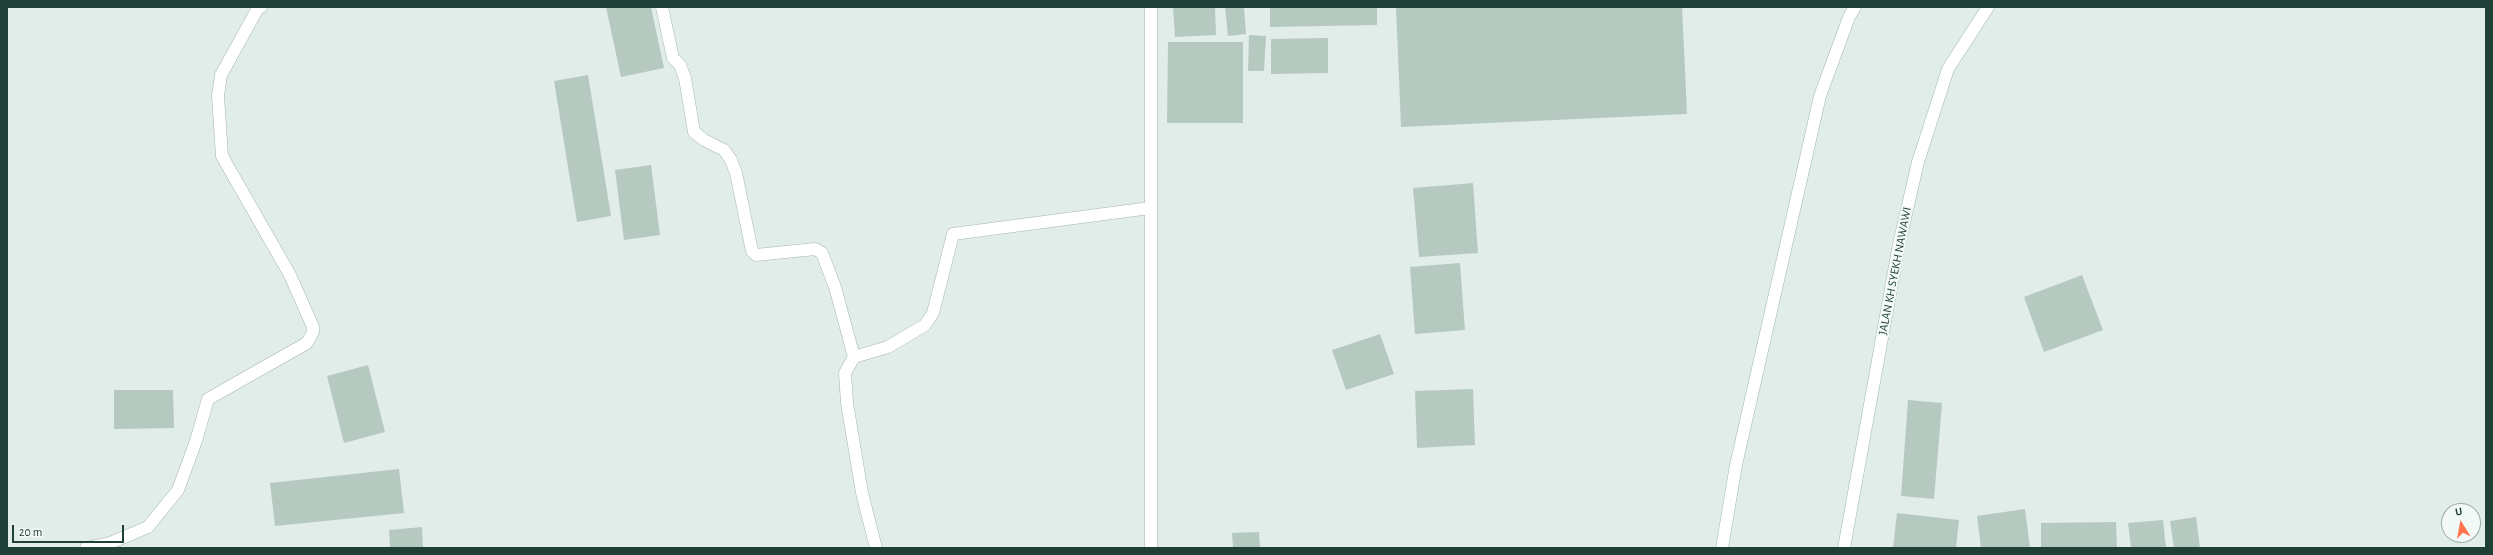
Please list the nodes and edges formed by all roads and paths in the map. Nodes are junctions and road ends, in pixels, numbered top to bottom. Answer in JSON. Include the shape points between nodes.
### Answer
{"nodes":[{"id":1,"x":261,"y":7,"type":"edge"},
{"id":2,"x":662,"y":7,"type":"edge"},
{"id":3,"x":1151,"y":7,"type":"edge"},
{"id":4,"x":1855,"y":7,"type":"edge"},
{"id":5,"x":1988,"y":7,"type":"edge"},
{"id":6,"x":1150,"y":208,"type":"junction"},
{"id":7,"x":854,"y":356,"type":"junction"},
{"id":8,"x":86,"y":548,"type":"edge"},
{"id":9,"x":876,"y":548,"type":"edge"},
{"id":10,"x":1152,"y":548,"type":"edge"},
{"id":11,"x":1722,"y":548,"type":"edge"},
{"id":12,"x":1844,"y":548,"type":"edge"}],
"edges":[{"from":1,"to":8,"type":"street","via":[[258,8],[221,76],[218,96],[222,156],[290,275],[313,327],[312,332],[307,343],[208,399],[178,490],[148,527],[110,543]]},
{"from":2,"to":7,"type":"street","via":[[672,58],[680,65],[685,78],[694,132],[724,150],[731,160],[752,251],[756,255],[815,249],[822,253],[835,287]]},
{"from":3,"to":6,"type":"street"},
{"from":4,"to":11,"type":"street","via":[[1820,96],[1736,465]]},
{"from":5,"to":12,"type":"street","name":"JALAN KH SYEKH NAWAWI","via":[[1948,69],[1918,162],[1899,244]]},
{"from":6,"to":7,"type":"street","via":[[953,234],[933,313],[925,325],[888,347]]},
{"from":6,"to":10,"type":"street"},
{"from":7,"to":9,"type":"street","via":[[845,373],[846,403],[862,493]]}]}
